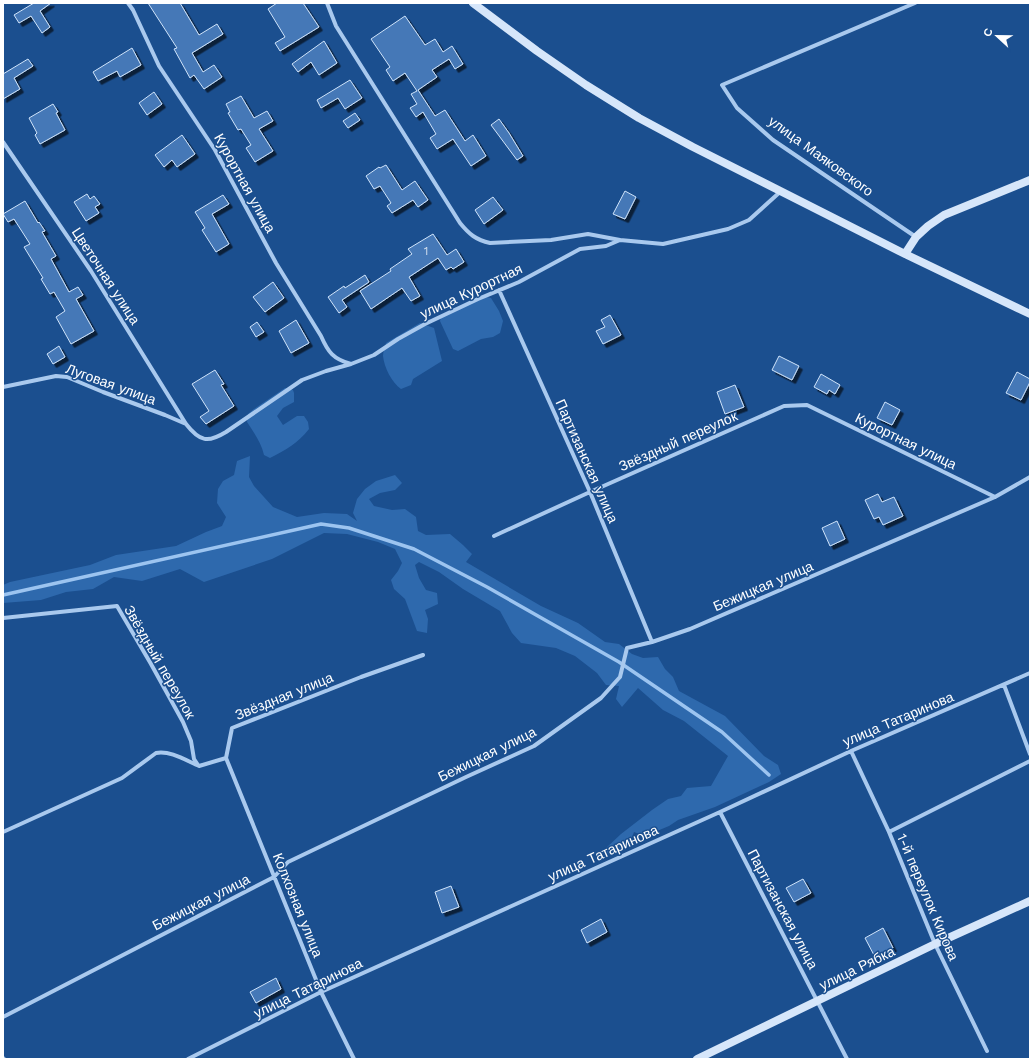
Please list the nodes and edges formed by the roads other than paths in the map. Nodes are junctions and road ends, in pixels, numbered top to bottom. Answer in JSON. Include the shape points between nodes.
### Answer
{"nodes":[{"id":1,"x":128,"y":3,"type":"edge"},
{"id":2,"x":327,"y":3,"type":"edge"},
{"id":3,"x":474,"y":3,"type":"edge"},
{"id":4,"x":915,"y":3,"type":"edge"},
{"id":5,"x":3,"y":142,"type":"edge"},
{"id":6,"x":1030,"y":180,"type":"edge"},
{"id":7,"x":780,"y":192,"type":"junction"},
{"id":8,"x":916,"y":237,"type":"junction"},
{"id":9,"x":620,"y":240,"type":"junction"},
{"id":10,"x":905,"y":254,"type":"junction"},
{"id":11,"x":499,"y":290,"type":"junction"},
{"id":12,"x":1030,"y":314,"type":"edge"},
{"id":13,"x":351,"y":364,"type":"junction"},
{"id":14,"x":3,"y":387,"type":"edge"},
{"id":15,"x":807,"y":405,"type":"joint"},
{"id":16,"x":186,"y":424,"type":"junction"},
{"id":17,"x":1030,"y":477,"type":"edge"},
{"id":18,"x":590,"y":492,"type":"junction"},
{"id":19,"x":995,"y":497,"type":"junction"},
{"id":20,"x":494,"y":536,"type":"dead end"},
{"id":21,"x":3,"y":618,"type":"edge"},
{"id":22,"x":652,"y":642,"type":"junction"},
{"id":23,"x":423,"y":655,"type":"dead end"},
{"id":24,"x":1030,"y":673,"type":"edge"},
{"id":25,"x":1004,"y":685,"type":"junction"},
{"id":26,"x":851,"y":751,"type":"junction"},
{"id":27,"x":1030,"y":754,"type":"edge"},
{"id":28,"x":226,"y":758,"type":"junction"},
{"id":29,"x":1030,"y":761,"type":"edge"},
{"id":30,"x":199,"y":766,"type":"junction"},
{"id":31,"x":720,"y":812,"type":"junction"},
{"id":32,"x":3,"y":832,"type":"edge"},
{"id":33,"x":889,"y":832,"type":"junction"},
{"id":34,"x":274,"y":877,"type":"junction"},
{"id":35,"x":1030,"y":902,"type":"edge"},
{"id":36,"x":934,"y":944,"type":"junction"},
{"id":37,"x":322,"y":992,"type":"junction"},
{"id":38,"x":818,"y":1001,"type":"junction"},
{"id":39,"x":3,"y":1017,"type":"edge"},
{"id":40,"x":987,"y":1051,"type":"dead end"},
{"id":41,"x":188,"y":1059,"type":"edge"},
{"id":42,"x":354,"y":1059,"type":"edge"},
{"id":43,"x":697,"y":1059,"type":"edge"},
{"id":44,"x":847,"y":1059,"type":"edge"}],
"edges":[{"from":1,"to":13,"type":"street","name":"Курортная улица","via":[[159,66],[215,150],[276,263],[326,348],[340,361]]},
{"from":2,"to":9,"type":"street","via":[[336,26],[460,223],[470,234],[482,242],[490,243],[551,240],[588,234]]},
{"from":3,"to":7,"type":"main road","via":[[537,51],[639,118]]},
{"from":4,"to":8,"type":"street","name":"улица Маяковского","via":[[722,85],[737,108],[773,140]]},
{"from":5,"to":16,"type":"street","name":"Цветочная улица","via":[[91,271]]},
{"from":6,"to":8,"type":"main road","via":[[944,215]]},
{"from":7,"to":9,"type":"street","name":"улица Курортная","via":[[750,220],[728,229],[663,244]]},
{"from":7,"to":10,"type":"main road"},
{"from":8,"to":10,"type":"main road"},
{"from":9,"to":11,"type":"street","name":"улица Курортная","via":[[606,246],[580,249]]},
{"from":10,"to":12,"type":"main road"},
{"from":11,"to":13,"type":"street","name":"улица Курортная","via":[[425,324],[374,355]]},
{"from":11,"to":18,"type":"street","name":"Партизанская улица"},
{"from":13,"to":16,"type":"street","name":"улица Курортная","via":[[302,380],[215,439],[207,440],[194,434]]},
{"from":14,"to":16,"type":"street","name":"Луговая улица","via":[[56,376],[67,377]]},
{"from":15,"to":18,"type":"street","name":"Звёздный переулок","via":[[784,406]]},
{"from":15,"to":19,"type":"street","name":"Курортная улица"},
{"from":17,"to":19,"type":"street","name":"Бежицкая улица"},
{"from":18,"to":20,"type":"street","name":"Звёздный переулок"},
{"from":18,"to":22,"type":"street","name":"Партизанская улица"},
{"from":19,"to":22,"type":"street","name":"Бежицкая улица","via":[[690,629]]},
{"from":21,"to":30,"type":"street","name":"Звёздный переулок","via":[[117,606],[183,722],[191,741],[194,759]]},
{"from":22,"to":34,"type":"street","name":"Бежицкая улица","via":[[627,648],[620,677],[601,698],[534,746],[288,862]]},
{"from":23,"to":28,"type":"street","name":"Звёздная улица","via":[[232,728]]},
{"from":24,"to":25,"type":"street","name":"улица Татаринова"},
{"from":25,"to":26,"type":"street","name":"улица Татаринова"},
{"from":25,"to":27,"type":"street"},
{"from":26,"to":31,"type":"street","name":"улица Татаринова"},
{"from":26,"to":33,"type":"street","name":"1-й переулок Кирова"},
{"from":28,"to":30,"type":"street"},
{"from":28,"to":34,"type":"street","name":"Колхозная улица"},
{"from":29,"to":33,"type":"street"},
{"from":30,"to":32,"type":"street","via":[[170,754],[156,753],[122,778]]},
{"from":31,"to":37,"type":"street","name":"улица Татаринова"},
{"from":31,"to":38,"type":"street","name":"Партизанская улица"},
{"from":33,"to":36,"type":"street","name":"1-й переулок Кирова"},
{"from":34,"to":37,"type":"street","name":"Колхозная улица"},
{"from":34,"to":39,"type":"street","name":"Бежицкая улица"},
{"from":35,"to":36,"type":"main road","name":"улица Рябка"},
{"from":36,"to":38,"type":"main road","name":"улица Рябка"},
{"from":36,"to":40,"type":"street","name":"1-й переулок Кирова"},
{"from":37,"to":41,"type":"street","name":"улица Татаринова"},
{"from":37,"to":42,"type":"street","name":"Колхозная улица"},
{"from":38,"to":43,"type":"main road","name":"улица Рябка"},
{"from":38,"to":44,"type":"street","name":"Партизанская улица"}]}
